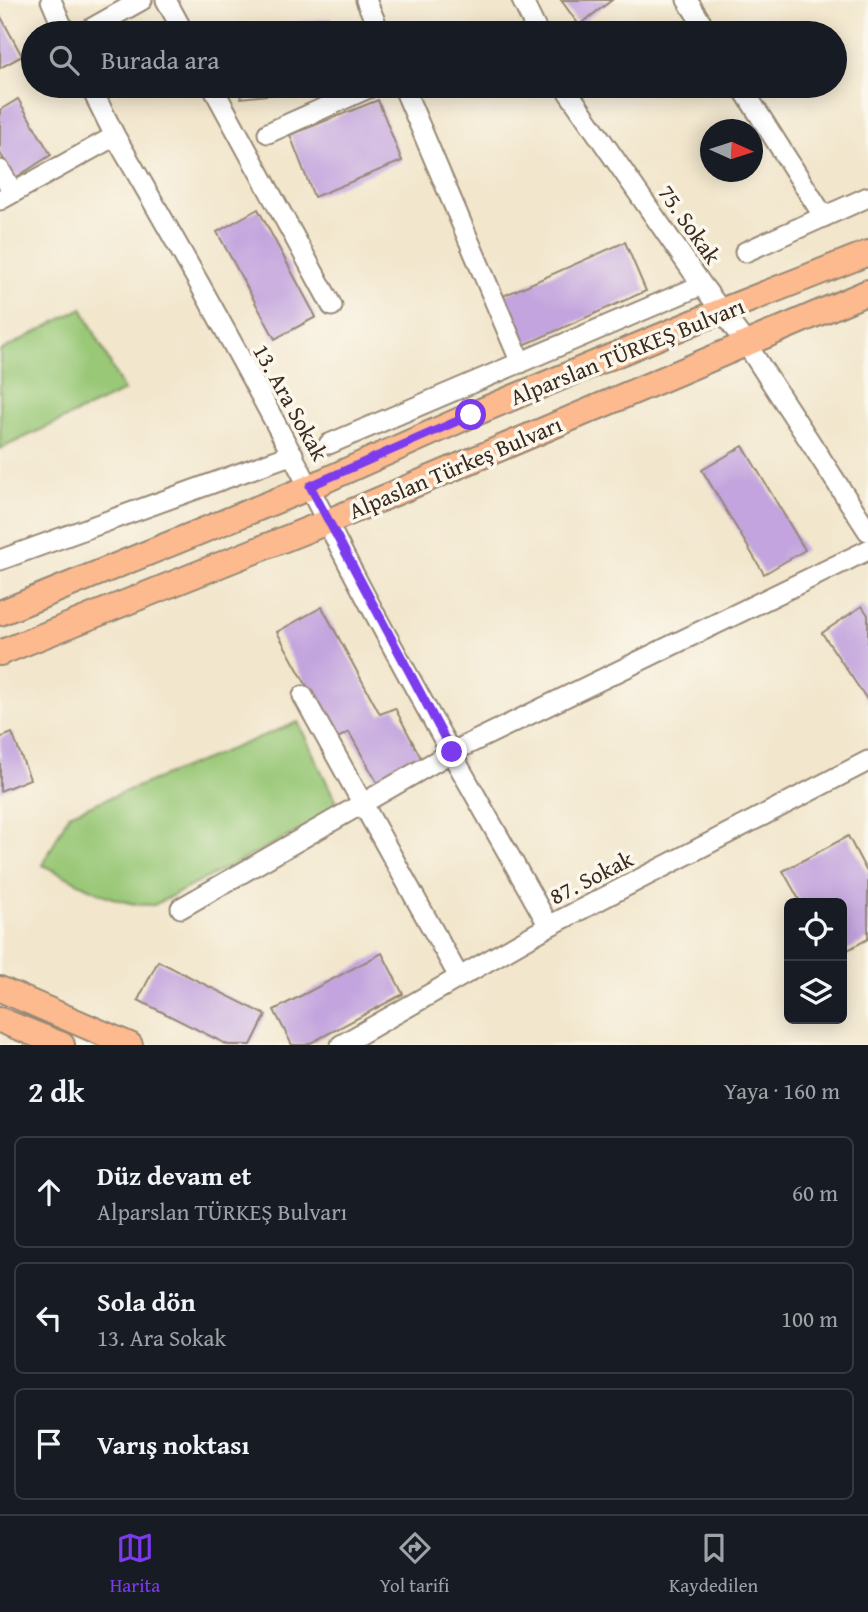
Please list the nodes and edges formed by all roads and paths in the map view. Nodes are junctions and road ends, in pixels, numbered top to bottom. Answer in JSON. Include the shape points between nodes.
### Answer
{"nodes":[{"id":1,"x":51,"y":0,"type":"edge"},
{"id":2,"x":142,"y":0,"type":"edge"},
{"id":3,"x":166,"y":0,"type":"edge"},
{"id":4,"x":366,"y":0,"type":"edge"},
{"id":5,"x":522,"y":0,"type":"edge"},
{"id":6,"x":687,"y":0,"type":"edge"},
{"id":7,"x":60,"y":21,"type":"edge"},
{"id":8,"x":104,"y":21,"type":"edge"},
{"id":9,"x":177,"y":21,"type":"edge"},
{"id":10,"x":375,"y":21,"type":"edge"},
{"id":11,"x":532,"y":21,"type":"edge"},
{"id":12,"x":700,"y":21,"type":"edge"},
{"id":13,"x":96,"y":98,"type":"edge"},
{"id":14,"x":219,"y":98,"type":"edge"},
{"id":15,"x":346,"y":98,"type":"edge"},
{"id":16,"x":408,"y":98,"type":"edge"},
{"id":17,"x":572,"y":98,"type":"edge"},
{"id":18,"x":749,"y":98,"type":"edge"},
{"id":19,"x":268,"y":133,"type":"dead end"},
{"id":20,"x":115,"y":136,"type":"junction"},
{"id":21,"x":0,"y":170,"type":"edge"},
{"id":22,"x":7,"y":196,"type":"edge"},
{"id":23,"x":868,"y":197,"type":"edge"},
{"id":24,"x":824,"y":217,"type":"junction"},
{"id":25,"x":745,"y":252,"type":"dead end"},
{"id":26,"x":868,"y":253,"type":"edge"},
{"id":27,"x":702,"y":285,"type":"junction"},
{"id":28,"x":868,"y":292,"type":"edge"},
{"id":29,"x":332,"y":306,"type":"dead end"},
{"id":30,"x":721,"y":312,"type":"junction"},
{"id":31,"x":747,"y":345,"type":"junction"},
{"id":32,"x":521,"y":363,"type":"junction"},
{"id":33,"x":329,"y":444,"type":"dead end"},
{"id":34,"x":293,"y":454,"type":"junction"},
{"id":35,"x":310,"y":486,"type":"junction"},
{"id":36,"x":327,"y":522,"type":"junction"},
{"id":37,"x":868,"y":531,"type":"edge"},
{"id":38,"x":868,"y":550,"type":"edge"},
{"id":39,"x":0,"y":560,"type":"edge"},
{"id":40,"x":0,"y":613,"type":"edge"},
{"id":41,"x":0,"y":653,"type":"edge"},
{"id":42,"x":303,"y":696,"type":"dead end"},
{"id":43,"x":452,"y":752,"type":"junction"},
{"id":44,"x":868,"y":761,"type":"edge"},
{"id":45,"x":362,"y":803,"type":"junction"},
{"id":46,"x":181,"y":908,"type":"dead end"},
{"id":47,"x":549,"y":926,"type":"junction"},
{"id":48,"x":459,"y":977,"type":"junction"},
{"id":49,"x":0,"y":989,"type":"edge"},
{"id":50,"x":0,"y":1020,"type":"edge"},
{"id":51,"x":62,"y":1045,"type":"edge"},
{"id":52,"x":130,"y":1045,"type":"edge"},
{"id":53,"x":341,"y":1045,"type":"edge"}],
"edges":[{"from":1,"to":7,"type":"street"},
{"from":2,"to":8,"type":"street"},
{"from":3,"to":9,"type":"street"},
{"from":4,"to":10,"type":"street"},
{"from":5,"to":11,"type":"street"},
{"from":6,"to":12,"type":"street"},
{"from":13,"to":20,"type":"street","name":"13. Ara Sokak"},
{"from":14,"to":29,"type":"street"},
{"from":15,"to":19,"type":"street"},
{"from":16,"to":32,"type":"street"},
{"from":17,"to":27,"type":"street","name":"75. Sokak"},
{"from":18,"to":24,"type":"street"},
{"from":20,"to":22,"type":"street"},
{"from":20,"to":34,"type":"street","name":"13. Ara Sokak"},
{"from":21,"to":22,"type":"street"},
{"from":23,"to":24,"type":"street"},
{"from":24,"to":25,"type":"street"},
{"from":26,"to":30,"type":"main road","name":"Alparslan TÜRKEŞ Bulvarı"},
{"from":27,"to":30,"type":"street","name":"75. Sokak"},
{"from":27,"to":32,"type":"street"},
{"from":28,"to":31,"type":"main road","name":"Alpaslan Türkeş Bulvarı"},
{"from":30,"to":31,"type":"street","name":"75. Sokak"},
{"from":30,"to":35,"type":"main road","name":"Alparslan TÜRKEŞ Bulvarı"},
{"from":31,"to":36,"type":"main road","name":"Alpaslan Türkeş Bulvarı"},
{"from":31,"to":37,"type":"street","name":"75. Sokak"},
{"from":32,"to":33,"type":"street"},
{"from":34,"to":35,"type":"street","name":"13. Ara Sokak"},
{"from":34,"to":39,"type":"street"},
{"from":35,"to":36,"type":"street","name":"13. Ara Sokak"},
{"from":35,"to":40,"type":"main road","name":"Alparslan TÜRKEŞ Bulvarı"},
{"from":36,"to":41,"type":"main road","name":"Alpaslan Türkeş Bulvarı"},
{"from":36,"to":43,"type":"street","name":"13. Ara Sokak"},
{"from":38,"to":43,"type":"street"},
{"from":42,"to":45,"type":"street"},
{"from":43,"to":45,"type":"street"},
{"from":43,"to":47,"type":"street","name":"13. Ara Sokak"},
{"from":44,"to":47,"type":"street","name":"87. Sokak"},
{"from":45,"to":46,"type":"street"},
{"from":45,"to":48,"type":"street"},
{"from":47,"to":48,"type":"street","name":"87. Sokak"},
{"from":48,"to":53,"type":"street","name":"87. Sokak"},
{"from":49,"to":52,"type":"main road"},
{"from":50,"to":51,"type":"main road"}]}
